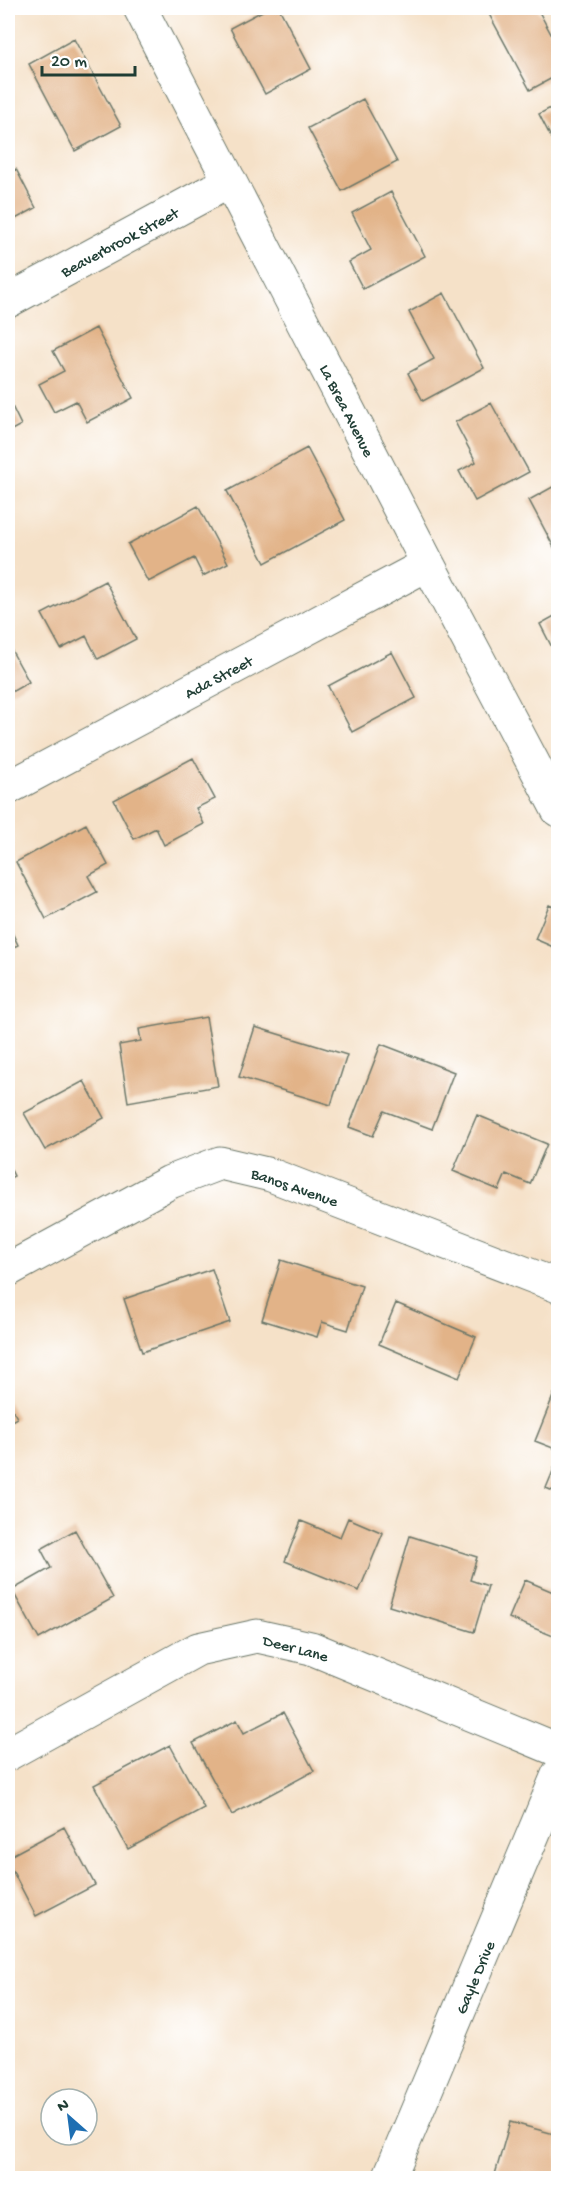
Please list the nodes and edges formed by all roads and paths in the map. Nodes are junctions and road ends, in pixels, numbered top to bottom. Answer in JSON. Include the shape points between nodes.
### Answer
{"nodes":[{"id":1,"x":140,"y":8,"type":"edge"},
{"id":2,"x":230,"y":181,"type":"junction"},
{"id":3,"x":8,"y":301,"type":"edge"},
{"id":4,"x":428,"y":564,"type":"junction"},
{"id":5,"x":8,"y":788,"type":"edge"},
{"id":6,"x":558,"y":810,"type":"edge"},
{"id":7,"x":8,"y":1270,"type":"edge"},
{"id":8,"x":558,"y":1286,"type":"edge"},
{"id":9,"x":558,"y":1750,"type":"edge"},
{"id":10,"x":8,"y":1754,"type":"edge"},
{"id":11,"x":558,"y":1775,"type":"edge"},
{"id":12,"x":389,"y":2178,"type":"edge"}],
"edges":[{"from":1,"to":2,"type":"street","name":"La Brea Avenue"},
{"from":2,"to":3,"type":"street","name":"Beaverbrook Street"},
{"from":2,"to":4,"type":"street","name":"La Brea Avenue"},
{"from":4,"to":5,"type":"street","name":"Ada Street"},
{"from":4,"to":6,"type":"street","name":"La Brea Avenue"},
{"from":7,"to":8,"type":"street","name":"Banos Avenue","via":[[170,1182],[220,1163],[271,1175]]},
{"from":9,"to":10,"type":"street","name":"Deer Lane","via":[[311,1648],[256,1636],[198,1649]]},
{"from":11,"to":12,"type":"street","name":"Gayle Drive"}]}
